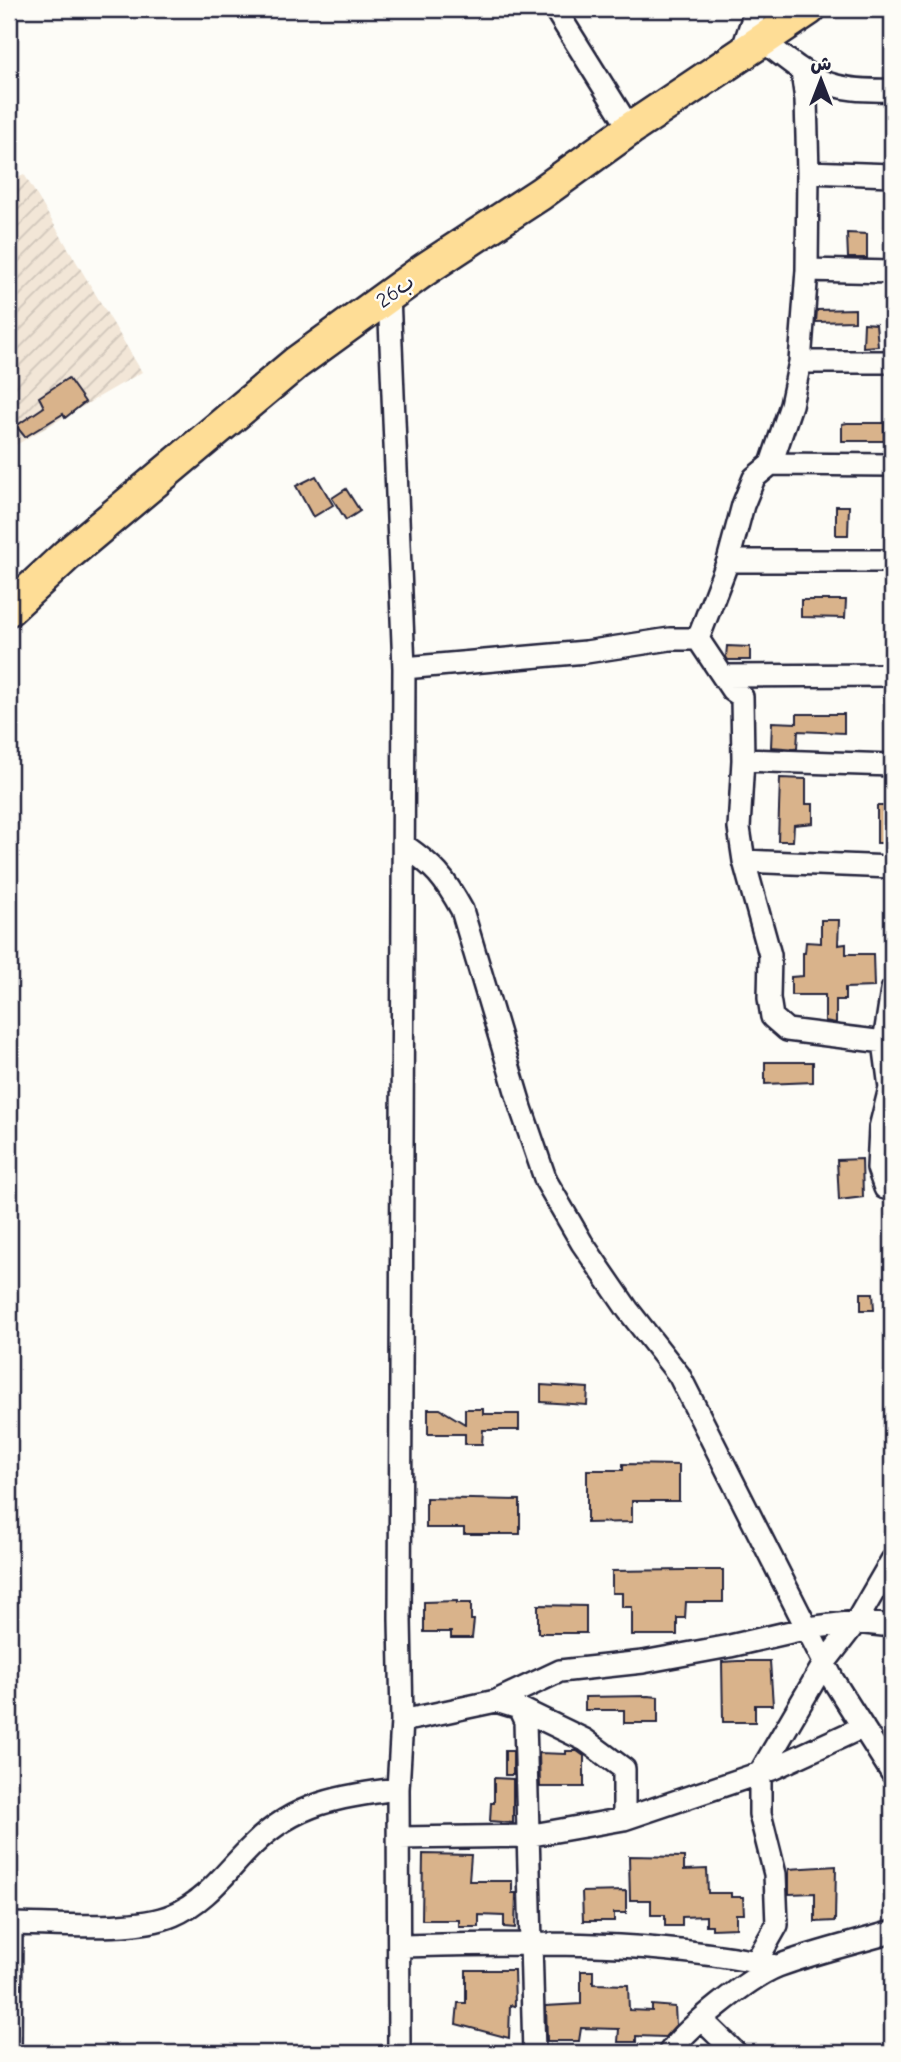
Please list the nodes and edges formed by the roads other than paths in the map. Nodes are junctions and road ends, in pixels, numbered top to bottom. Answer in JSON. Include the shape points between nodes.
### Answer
{"nodes":[{"id":1,"x":555,"y":9,"type":"edge"},
{"id":2,"x":756,"y":9,"type":"edge"},
{"id":3,"x":809,"y":9,"type":"edge"},
{"id":4,"x":752,"y":47,"type":"junction"},
{"id":5,"x":802,"y":72,"type":"junction"},
{"id":6,"x":892,"y":90,"type":"edge"},
{"id":7,"x":630,"y":129,"type":"junction"},
{"id":8,"x":808,"y":172,"type":"junction"},
{"id":9,"x":892,"y":175,"type":"edge"},
{"id":10,"x":807,"y":270,"type":"junction"},
{"id":11,"x":892,"y":272,"type":"edge"},
{"id":12,"x":389,"y":295,"type":"junction"},
{"id":13,"x":800,"y":362,"type":"junction"},
{"id":14,"x":892,"y":362,"type":"edge"},
{"id":15,"x":771,"y":464,"type":"junction"},
{"id":16,"x":892,"y":465,"type":"edge"},
{"id":17,"x":728,"y":561,"type":"junction"},
{"id":18,"x":892,"y":561,"type":"edge"},
{"id":19,"x":9,"y":609,"type":"edge"},
{"id":20,"x":698,"y":639,"type":"junction"},
{"id":21,"x":404,"y":668,"type":"junction"},
{"id":22,"x":892,"y":675,"type":"edge"},
{"id":23,"x":724,"y":676,"type":"junction"},
{"id":24,"x":743,"y":760,"type":"junction"},
{"id":25,"x":892,"y":765,"type":"edge"},
{"id":26,"x":404,"y":845,"type":"junction"},
{"id":27,"x":744,"y":861,"type":"junction"},
{"id":28,"x":892,"y":867,"type":"edge"},
{"id":29,"x":892,"y":990,"type":"edge"},
{"id":30,"x":884,"y":1042,"type":"junction"},
{"id":31,"x":891,"y":1088,"type":"edge"},
{"id":32,"x":892,"y":1189,"type":"edge"},
{"id":33,"x":892,"y":1560,"type":"edge"},
{"id":34,"x":856,"y":1622,"type":"junction"},
{"id":35,"x":892,"y":1626,"type":"edge"},
{"id":36,"x":808,"y":1628,"type":"junction"},
{"id":37,"x":825,"y":1662,"type":"junction"},
{"id":38,"x":496,"y":1701,"type":"junction"},
{"id":39,"x":519,"y":1708,"type":"junction"},
{"id":40,"x":402,"y":1721,"type":"junction"},
{"id":41,"x":863,"y":1727,"type":"junction"},
{"id":42,"x":760,"y":1773,"type":"junction"},
{"id":43,"x":892,"y":1773,"type":"edge"},
{"id":44,"x":398,"y":1789,"type":"junction"},
{"id":45,"x":624,"y":1819,"type":"junction"},
{"id":46,"x":527,"y":1836,"type":"junction"},
{"id":47,"x":399,"y":1838,"type":"junction"},
{"id":48,"x":10,"y":1924,"type":"edge"},
{"id":49,"x":892,"y":1932,"type":"edge"},
{"id":50,"x":529,"y":1943,"type":"junction"},
{"id":51,"x":400,"y":1946,"type":"junction"},
{"id":52,"x":766,"y":1964,"type":"junction"},
{"id":53,"x":702,"y":2020,"type":"junction"},
{"id":54,"x":10,"y":2053,"type":"edge"},
{"id":55,"x":399,"y":2053,"type":"edge"},
{"id":56,"x":534,"y":2053,"type":"edge"},
{"id":57,"x":669,"y":2053,"type":"edge"},
{"id":58,"x":736,"y":2053,"type":"edge"}],
"edges":[{"from":1,"to":7,"type":"street"},
{"from":2,"to":4,"type":"street"},
{"from":3,"to":4,"type":"highway","name":"26ب"},
{"from":4,"to":5,"type":"street"},
{"from":4,"to":7,"type":"highway","name":"26ب"},
{"from":5,"to":6,"type":"street","via":[[843,89]]},
{"from":5,"to":8,"type":"street"},
{"from":7,"to":12,"type":"highway","name":"26ب"},
{"from":8,"to":9,"type":"street"},
{"from":8,"to":10,"type":"street"},
{"from":10,"to":11,"type":"street"},
{"from":10,"to":13,"type":"street"},
{"from":12,"to":19,"type":"highway","name":"26ب","via":[[285,372],[66,555]]},
{"from":12,"to":21,"type":"street"},
{"from":13,"to":14,"type":"street"},
{"from":13,"to":15,"type":"street"},
{"from":15,"to":16,"type":"street"},
{"from":15,"to":17,"type":"street","via":[[754,478]]},
{"from":17,"to":18,"type":"street"},
{"from":17,"to":20,"type":"street"},
{"from":20,"to":21,"type":"street"},
{"from":20,"to":23,"type":"street"},
{"from":21,"to":26,"type":"street"},
{"from":22,"to":23,"type":"street"},
{"from":23,"to":24,"type":"street","via":[[742,697]]},
{"from":24,"to":25,"type":"street"},
{"from":24,"to":27,"type":"street","via":[[739,828]]},
{"from":26,"to":36,"type":"street","via":[[433,866],[462,910],[546,1181],[582,1244],[679,1375]]},
{"from":26,"to":40,"type":"street"},
{"from":27,"to":28,"type":"street"},
{"from":27,"to":30,"type":"street","via":[[770,955],[772,1017],[787,1030]]},
{"from":29,"to":30,"type":"street"},
{"from":30,"to":31,"type":"street"},
{"from":31,"to":32,"type":"street","via":[[880,1128],[878,1168],[885,1188]]},
{"from":33,"to":34,"type":"street"},
{"from":34,"to":35,"type":"street"},
{"from":34,"to":36,"type":"street"},
{"from":34,"to":37,"type":"street"},
{"from":36,"to":37,"type":"street"},
{"from":36,"to":38,"type":"street","via":[[643,1662],[560,1671]]},
{"from":37,"to":41,"type":"street"},
{"from":37,"to":42,"type":"street"},
{"from":38,"to":39,"type":"street"},
{"from":38,"to":40,"type":"street"},
{"from":39,"to":45,"type":"street","via":[[585,1740],[624,1769]]},
{"from":39,"to":46,"type":"street","via":[[524,1721]]},
{"from":40,"to":44,"type":"street"},
{"from":41,"to":42,"type":"street"},
{"from":41,"to":43,"type":"street"},
{"from":42,"to":45,"type":"street"},
{"from":42,"to":52,"type":"street","via":[[760,1814],[775,1874],[777,1924]]},
{"from":44,"to":47,"type":"street"},
{"from":44,"to":48,"type":"street","via":[[345,1796],[285,1819],[206,1894],[172,1916],[132,1924]]},
{"from":45,"to":46,"type":"street"},
{"from":46,"to":47,"type":"street"},
{"from":46,"to":50,"type":"street"},
{"from":47,"to":51,"type":"street"},
{"from":48,"to":54,"type":"street"},
{"from":49,"to":52,"type":"street"},
{"from":50,"to":51,"type":"street"},
{"from":50,"to":52,"type":"street","via":[[655,1947]]},
{"from":50,"to":56,"type":"street"},
{"from":51,"to":55,"type":"street"},
{"from":52,"to":53,"type":"street"},
{"from":53,"to":57,"type":"street"},
{"from":53,"to":58,"type":"street"}]}
